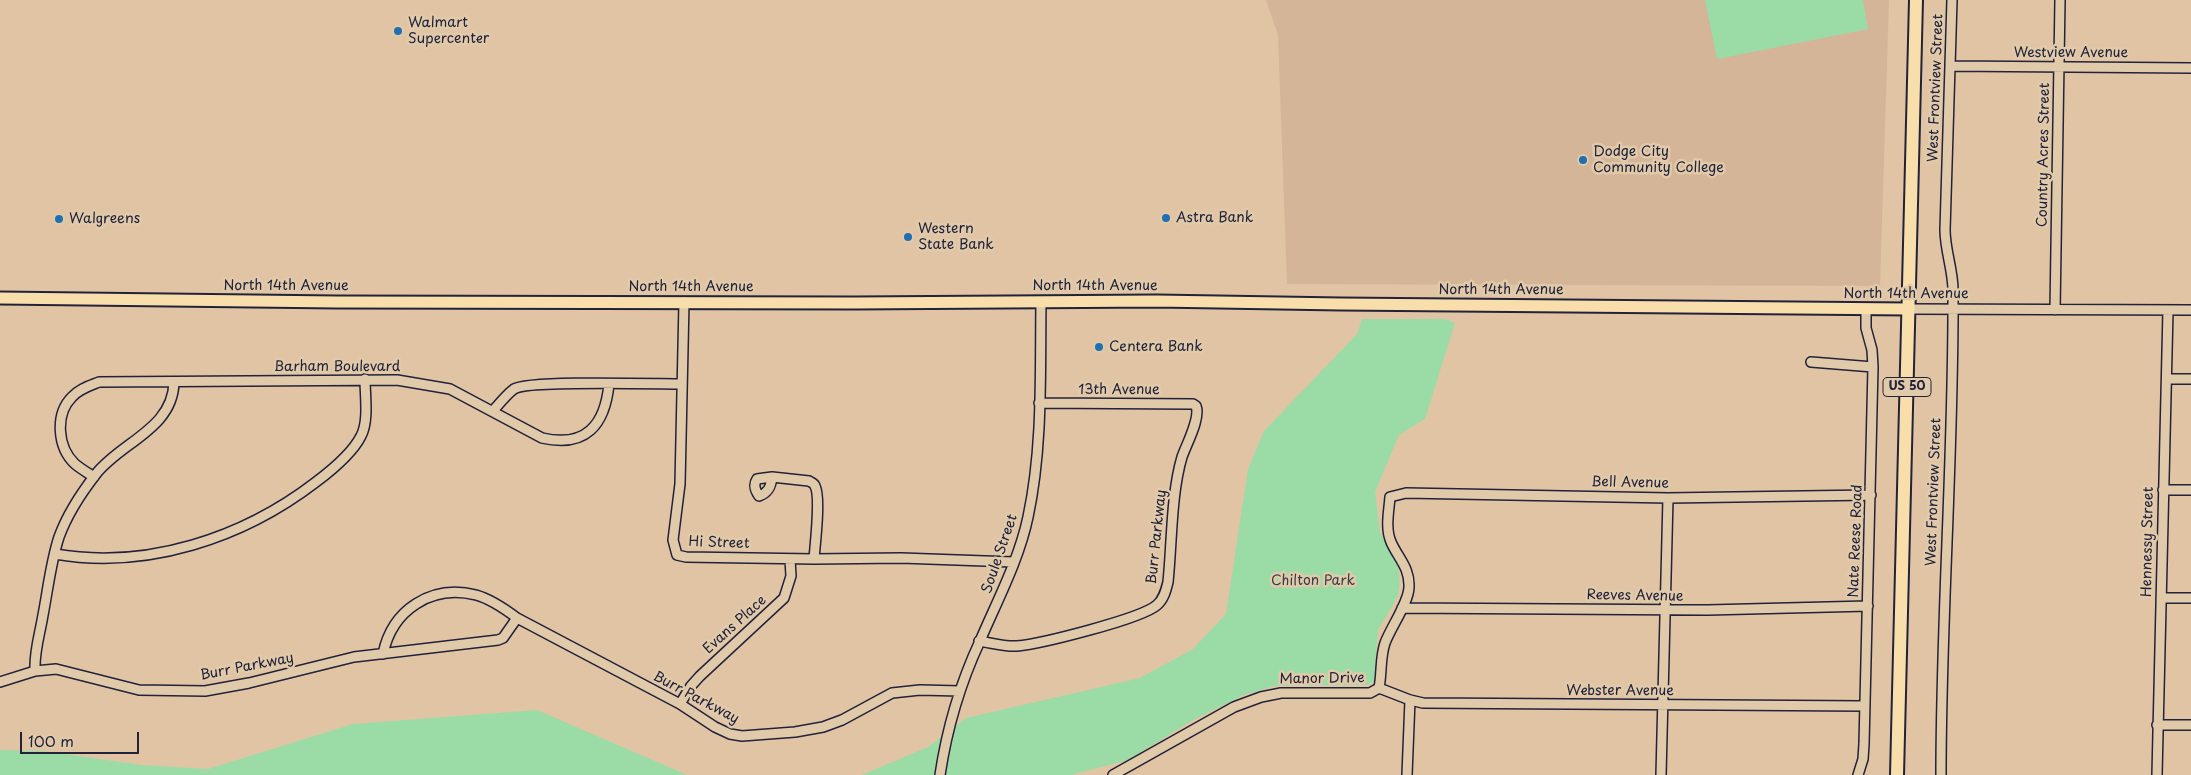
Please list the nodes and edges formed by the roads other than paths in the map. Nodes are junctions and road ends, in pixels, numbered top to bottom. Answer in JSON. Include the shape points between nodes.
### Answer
{"nodes":[{"id":1,"x":1916,"y":0,"type":"edge"},
{"id":2,"x":1952,"y":0,"type":"edge"},
{"id":3,"x":2060,"y":0,"type":"edge"},
{"id":4,"x":1950,"y":66,"type":"junction"},
{"id":5,"x":2060,"y":67,"type":"junction"},
{"id":6,"x":2191,"y":68,"type":"edge"},
{"id":7,"x":0,"y":298,"type":"edge"},
{"id":8,"x":684,"y":302,"type":"junction"},
{"id":9,"x":1041,"y":302,"type":"junction"},
{"id":10,"x":1866,"y":309,"type":"junction"},
{"id":11,"x":1909,"y":309,"type":"junction"},
{"id":12,"x":1953,"y":309,"type":"junction"},
{"id":13,"x":2055,"y":310,"type":"junction"},
{"id":14,"x":2168,"y":310,"type":"junction"},
{"id":15,"x":2191,"y":310,"type":"edge"},
{"id":16,"x":1810,"y":362,"type":"dead end"},
{"id":17,"x":1873,"y":367,"type":"junction"},
{"id":18,"x":365,"y":379,"type":"junction"},
{"id":19,"x":2167,"y":379,"type":"junction"},
{"id":20,"x":2191,"y":379,"type":"edge"},
{"id":21,"x":174,"y":382,"type":"junction"},
{"id":22,"x":609,"y":384,"type":"junction"},
{"id":23,"x":682,"y":384,"type":"junction"},
{"id":24,"x":1039,"y":403,"type":"junction"},
{"id":25,"x":1197,"y":409,"type":"joint"},
{"id":26,"x":493,"y":412,"type":"junction"},
{"id":27,"x":94,"y":477,"type":"junction"},
{"id":28,"x":772,"y":477,"type":"dead end"},
{"id":29,"x":2163,"y":490,"type":"junction"},
{"id":30,"x":2191,"y":490,"type":"edge"},
{"id":31,"x":1871,"y":495,"type":"junction"},
{"id":32,"x":1390,"y":497,"type":"joint"},
{"id":33,"x":1668,"y":498,"type":"junction"},
{"id":34,"x":55,"y":554,"type":"junction"},
{"id":35,"x":790,"y":559,"type":"junction"},
{"id":36,"x":814,"y":559,"type":"junction"},
{"id":37,"x":1014,"y":562,"type":"junction"},
{"id":38,"x":2161,"y":598,"type":"junction"},
{"id":39,"x":2191,"y":598,"type":"edge"},
{"id":40,"x":1868,"y":606,"type":"junction"},
{"id":41,"x":1402,"y":608,"type":"junction"},
{"id":42,"x":1665,"y":610,"type":"junction"},
{"id":43,"x":517,"y":618,"type":"junction"},
{"id":44,"x":980,"y":641,"type":"junction"},
{"id":45,"x":383,"y":654,"type":"junction"},
{"id":46,"x":34,"y":671,"type":"junction"},
{"id":47,"x":0,"y":682,"type":"edge"},
{"id":48,"x":1379,"y":688,"type":"junction"},
{"id":49,"x":960,"y":691,"type":"junction"},
{"id":50,"x":1410,"y":700,"type":"junction"},
{"id":51,"x":680,"y":704,"type":"junction"},
{"id":52,"x":1663,"y":706,"type":"junction"},
{"id":53,"x":1864,"y":706,"type":"junction"},
{"id":54,"x":2191,"y":725,"type":"edge"},
{"id":55,"x":2157,"y":726,"type":"junction"},
{"id":56,"x":940,"y":775,"type":"edge"},
{"id":57,"x":1117,"y":775,"type":"edge"},
{"id":58,"x":1407,"y":775,"type":"edge"},
{"id":59,"x":1661,"y":775,"type":"edge"},
{"id":60,"x":1858,"y":775,"type":"edge"},
{"id":61,"x":1897,"y":775,"type":"edge"},
{"id":62,"x":1941,"y":775,"type":"edge"},
{"id":63,"x":2157,"y":775,"type":"edge"}],
"edges":[{"from":1,"to":11,"type":"highway","number":"US 50"},
{"from":2,"to":4,"type":"street","name":"West Frontview Street"},
{"from":3,"to":5,"type":"street","name":"Country Acres Street"},
{"from":4,"to":5,"type":"street","name":"Westview Avenue"},
{"from":4,"to":12,"type":"street","name":"West Frontview Street","via":[[1945,230]]},
{"from":5,"to":6,"type":"street","name":"Westview Avenue"},
{"from":5,"to":13,"type":"street","name":"Country Acres Street"},
{"from":7,"to":8,"type":"main road","name":"North 14th Avenue"},
{"from":8,"to":9,"type":"main road","name":"North 14th Avenue"},
{"from":8,"to":23,"type":"street","name":"Hi Street"},
{"from":9,"to":10,"type":"main road","name":"North 14th Avenue"},
{"from":9,"to":24,"type":"street","name":"Soule Street"},
{"from":10,"to":11,"type":"main road","name":"North 14th Avenue"},
{"from":10,"to":17,"type":"street","name":"Nate Reese Road"},
{"from":11,"to":12,"type":"street","name":"North 14th Avenue"},
{"from":11,"to":61,"type":"highway","number":"US 50"},
{"from":12,"to":13,"type":"street","name":"North 14th Avenue"},
{"from":12,"to":62,"type":"street","name":"West Frontview Street"},
{"from":13,"to":14,"type":"street","name":"North 14th Avenue"},
{"from":14,"to":15,"type":"street","name":"North 14th Avenue"},
{"from":14,"to":19,"type":"street","name":"Hennessy Street"},
{"from":16,"to":17,"type":"street"},
{"from":17,"to":31,"type":"street","name":"Nate Reese Road"},
{"from":18,"to":21,"type":"street","name":"Barham Boulevard"},
{"from":18,"to":26,"type":"street","name":"Barham Boulevard","via":[[397,380],[450,389]]},
{"from":18,"to":34,"type":"street","via":[[364,424],[358,442],[324,476],[285,505],[236,531],[162,552],[108,558]]},
{"from":19,"to":20,"type":"street"},
{"from":19,"to":29,"type":"street","name":"Hennessy Street"},
{"from":21,"to":27,"type":"street","via":[[174,396],[165,413]]},
{"from":21,"to":27,"type":"street","name":"Barham Boulevard","via":[[99,382],[71,397],[60,421],[61,439],[74,463]]},
{"from":22,"to":23,"type":"street"},
{"from":22,"to":26,"type":"street","via":[[522,386],[514,389]]},
{"from":22,"to":26,"type":"street","name":"Barham Boulevard","via":[[602,416],[581,437],[567,441],[542,438]]},
{"from":23,"to":35,"type":"street","name":"Hi Street","via":[[680,484],[673,540],[677,555]]},
{"from":24,"to":25,"type":"street","name":"13th Avenue","via":[[1193,404]]},
{"from":24,"to":37,"type":"street","name":"Soule Street","via":[[1028,518]]},
{"from":25,"to":44,"type":"street","name":"Burr Parkway","via":[[1181,459],[1176,488],[1168,582],[1157,605],[1126,619],[1053,639],[1017,646]]},
{"from":27,"to":34,"type":"street","via":[[64,525]]},
{"from":28,"to":36,"type":"street","via":[[814,484],[817,518]]},
{"from":29,"to":30,"type":"street"},
{"from":29,"to":38,"type":"street","name":"Hennessy Street"},
{"from":31,"to":33,"type":"street","name":"Bell Avenue"},
{"from":31,"to":40,"type":"street","name":"Nate Reese Road"},
{"from":32,"to":33,"type":"street","name":"Bell Avenue","via":[[1406,492]]},
{"from":32,"to":41,"type":"street","name":"Manor Drive","via":[[1388,525],[1391,542],[1408,571],[1410,588]]},
{"from":33,"to":42,"type":"street"},
{"from":34,"to":46,"type":"street","via":[[35,646]]},
{"from":35,"to":36,"type":"street","name":"Hi Street"},
{"from":35,"to":51,"type":"street","name":"Evans Place","via":[[791,576],[784,598],[690,686]]},
{"from":36,"to":37,"type":"street","name":"Hi Street"},
{"from":37,"to":44,"type":"street","name":"Soule Street"},
{"from":38,"to":39,"type":"street"},
{"from":38,"to":55,"type":"street","name":"Hennessy Street"},
{"from":40,"to":42,"type":"street","name":"Reeves Avenue"},
{"from":40,"to":53,"type":"street","name":"Nate Reese Road"},
{"from":41,"to":42,"type":"street","name":"Reeves Avenue"},
{"from":41,"to":48,"type":"street","name":"Manor Drive","via":[[1382,652]]},
{"from":42,"to":52,"type":"street"},
{"from":43,"to":45,"type":"street","name":"Burr Parkway","via":[[498,640]]},
{"from":43,"to":45,"type":"street","name":"Burr Parkway","via":[[478,595],[459,592],[435,595],[401,614]]},
{"from":43,"to":51,"type":"street","name":"Burr Parkway"},
{"from":44,"to":49,"type":"street","name":"Soule Street"},
{"from":45,"to":46,"type":"street","name":"Burr Parkway","via":[[333,661],[205,690],[169,692],[139,690],[56,669]]},
{"from":46,"to":47,"type":"street","name":"Burr Parkway"},
{"from":48,"to":50,"type":"street","name":"Webster Avenue"},
{"from":48,"to":57,"type":"street","name":"Manor Drive","via":[[1370,693],[1261,696],[1161,747]]},
{"from":49,"to":51,"type":"street","name":"Burr Parkway","via":[[920,690],[892,694],[823,727],[742,736],[715,727]]},
{"from":49,"to":56,"type":"street","name":"Soule Street"},
{"from":50,"to":52,"type":"street","name":"Webster Avenue","via":[[1423,704]]},
{"from":50,"to":58,"type":"street"},
{"from":52,"to":53,"type":"street","name":"Webster Avenue"},
{"from":52,"to":59,"type":"street"},
{"from":53,"to":60,"type":"street","name":"Nate Reese Road","via":[[1863,759]]},
{"from":54,"to":55,"type":"street"},
{"from":55,"to":63,"type":"street","name":"Hennessy Street"}]}
